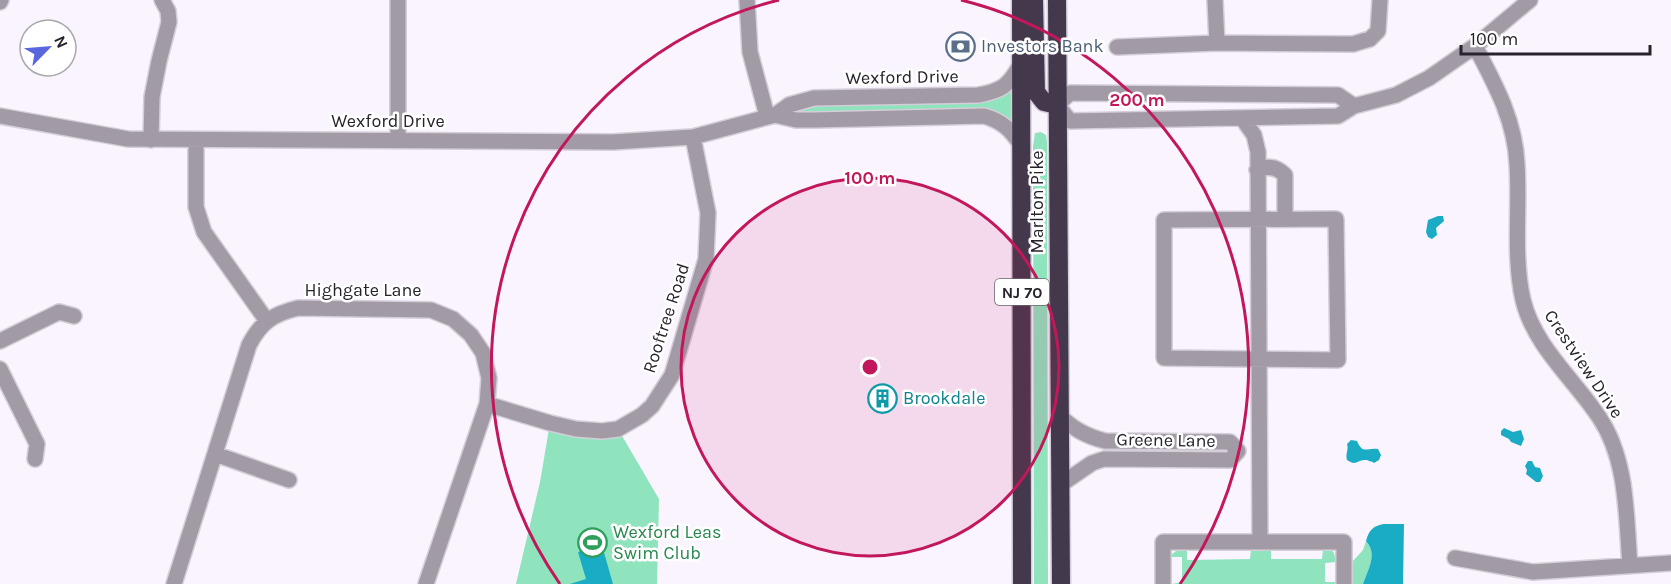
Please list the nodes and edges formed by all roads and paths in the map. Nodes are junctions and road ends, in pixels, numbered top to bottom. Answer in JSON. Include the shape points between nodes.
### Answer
{"nodes":[{"id":1,"x":162,"y":0,"type":"edge"},
{"id":2,"x":398,"y":0,"type":"edge"},
{"id":3,"x":747,"y":0,"type":"edge"},
{"id":4,"x":1021,"y":0,"type":"edge"},
{"id":5,"x":1034,"y":0,"type":"edge"},
{"id":6,"x":1057,"y":0,"type":"edge"},
{"id":7,"x":1215,"y":0,"type":"edge"},
{"id":8,"x":1380,"y":0,"type":"edge"},
{"id":9,"x":1530,"y":0,"type":"edge"},
{"id":10,"x":1217,"y":43,"type":"junction"},
{"id":11,"x":1475,"y":46,"type":"junction"},
{"id":12,"x":1117,"y":47,"type":"dead end"},
{"id":13,"x":1020,"y":65,"type":"junction"},
{"id":14,"x":1057,"y":105,"type":"junction"},
{"id":15,"x":1354,"y":106,"type":"junction"},
{"id":16,"x":0,"y":116,"type":"edge"},
{"id":17,"x":771,"y":116,"type":"junction"},
{"id":18,"x":1242,"y":118,"type":"junction"},
{"id":19,"x":693,"y":137,"type":"junction"},
{"id":20,"x":151,"y":140,"type":"junction"},
{"id":21,"x":398,"y":140,"type":"junction"},
{"id":22,"x":196,"y":141,"type":"junction"},
{"id":23,"x":1021,"y":145,"type":"junction"},
{"id":24,"x":1257,"y":170,"type":"junction"},
{"id":25,"x":1285,"y":219,"type":"junction"},
{"id":26,"x":1257,"y":220,"type":"junction"},
{"id":27,"x":74,"y":316,"type":"dead end"},
{"id":28,"x":267,"y":321,"type":"junction"},
{"id":29,"x":0,"y":341,"type":"edge"},
{"id":30,"x":1258,"y":359,"type":"junction"},
{"id":31,"x":0,"y":369,"type":"edge"},
{"id":32,"x":487,"y":404,"type":"junction"},
{"id":33,"x":1059,"y":415,"type":"junction"},
{"id":34,"x":1238,"y":451,"type":"junction"},
{"id":35,"x":1259,"y":451,"type":"junction"},
{"id":36,"x":215,"y":454,"type":"junction"},
{"id":37,"x":35,"y":459,"type":"dead end"},
{"id":38,"x":290,"y":480,"type":"dead end"},
{"id":39,"x":1060,"y":485,"type":"junction"},
{"id":40,"x":1260,"y":542,"type":"junction"},
{"id":41,"x":1455,"y":558,"type":"dead end"},
{"id":42,"x":1671,"y":563,"type":"edge"},
{"id":43,"x":1630,"y":566,"type":"junction"},
{"id":44,"x":174,"y":584,"type":"edge"},
{"id":45,"x":426,"y":584,"type":"edge"},
{"id":46,"x":1022,"y":584,"type":"edge"},
{"id":47,"x":1060,"y":584,"type":"edge"},
{"id":48,"x":1163,"y":584,"type":"edge"},
{"id":49,"x":1344,"y":584,"type":"edge"}],
"edges":[{"from":1,"to":20,"type":"street","via":[[170,17],[152,97]]},
{"from":2,"to":21,"type":"street"},
{"from":3,"to":17,"type":"street","via":[[750,52]]},
{"from":4,"to":13,"type":"highway","name":"Marlton Pike","number":"NJ 70"},
{"from":5,"to":14,"type":"highway","via":[[1036,92],[1044,102]]},
{"from":6,"to":14,"type":"highway","name":"Marlton Pike","number":"NJ 70"},
{"from":7,"to":10,"type":"street"},
{"from":8,"to":10,"type":"street","via":[[1378,31],[1370,39],[1353,44]]},
{"from":9,"to":11,"type":"street"},
{"from":10,"to":12,"type":"street"},
{"from":11,"to":15,"type":"street","via":[[1396,95]]},
{"from":11,"to":43,"type":"street","name":"Crestview Drive","via":[[1498,88],[1510,121],[1517,163],[1518,264],[1523,302],[1534,328],[1600,418],[1615,449],[1622,474]]},
{"from":13,"to":17,"type":"street","name":"Wexford Drive","via":[[1004,88],[992,92],[814,98],[789,105]]},
{"from":13,"to":23,"type":"highway","name":"Marlton Pike","number":"NJ 70"},
{"from":14,"to":15,"type":"street","via":[[1070,93],[1082,93],[1338,96]]},
{"from":14,"to":18,"type":"street","via":[[1070,121]]},
{"from":14,"to":33,"type":"highway","name":"Marlton Pike","number":"NJ 70"},
{"from":15,"to":18,"type":"street","via":[[1338,116]]},
{"from":16,"to":20,"type":"street","name":"Wexford Drive","via":[[98,135]]},
{"from":17,"to":19,"type":"street","name":"Wexford Drive"},
{"from":17,"to":23,"type":"street","name":"Wexford Drive","via":[[796,120],[984,116],[1004,125]]},
{"from":18,"to":24,"type":"street","via":[[1257,143]]},
{"from":19,"to":21,"type":"street","name":"Wexford Drive","via":[[613,142]]},
{"from":19,"to":32,"type":"street","name":"Rooftree Road","via":[[708,213],[706,259],[672,375],[652,406],[618,429],[602,431],[550,423]]},
{"from":20,"to":22,"type":"street","name":"Wexford Drive"},
{"from":21,"to":22,"type":"street","name":"Wexford Drive"},
{"from":22,"to":28,"type":"street","via":[[196,207],[204,232]]},
{"from":23,"to":46,"type":"highway","name":"Marlton Pike","number":"NJ 70"},
{"from":24,"to":25,"type":"street","via":[[1275,168],[1285,175]]},
{"from":24,"to":26,"type":"street"},
{"from":25,"to":26,"type":"street"},
{"from":25,"to":30,"type":"street","via":[[1336,219],[1338,360]]},
{"from":26,"to":30,"type":"street"},
{"from":26,"to":30,"type":"street","via":[[1164,220],[1164,358]]},
{"from":27,"to":29,"type":"street","via":[[60,312]]},
{"from":28,"to":32,"type":"street","name":"Highgate Lane","via":[[298,308],[431,310],[453,319],[483,353],[489,378]]},
{"from":28,"to":36,"type":"street","name":"Highgate Lane","via":[[249,345]]},
{"from":30,"to":35,"type":"street"},
{"from":31,"to":37,"type":"street","via":[[37,444]]},
{"from":32,"to":45,"type":"street","name":"Highgate Lane"},
{"from":33,"to":34,"type":"street","name":"Greene Lane","via":[[1072,428],[1105,441],[1230,442]]},
{"from":33,"to":39,"type":"highway","name":"Marlton Pike","number":"NJ 70"},
{"from":34,"to":35,"type":"street","name":"Greene Lane"},
{"from":34,"to":39,"type":"street","name":"Greene Lane","via":[[1230,460],[1104,459]]},
{"from":35,"to":40,"type":"street"},
{"from":36,"to":38,"type":"street"},
{"from":36,"to":44,"type":"street","name":"Highgate Lane"},
{"from":39,"to":47,"type":"highway","name":"Marlton Pike","number":"NJ 70"},
{"from":40,"to":48,"type":"street","via":[[1163,542]]},
{"from":40,"to":49,"type":"street","via":[[1344,542]]},
{"from":41,"to":43,"type":"street","via":[[1533,572]]},
{"from":42,"to":43,"type":"street"}]}
